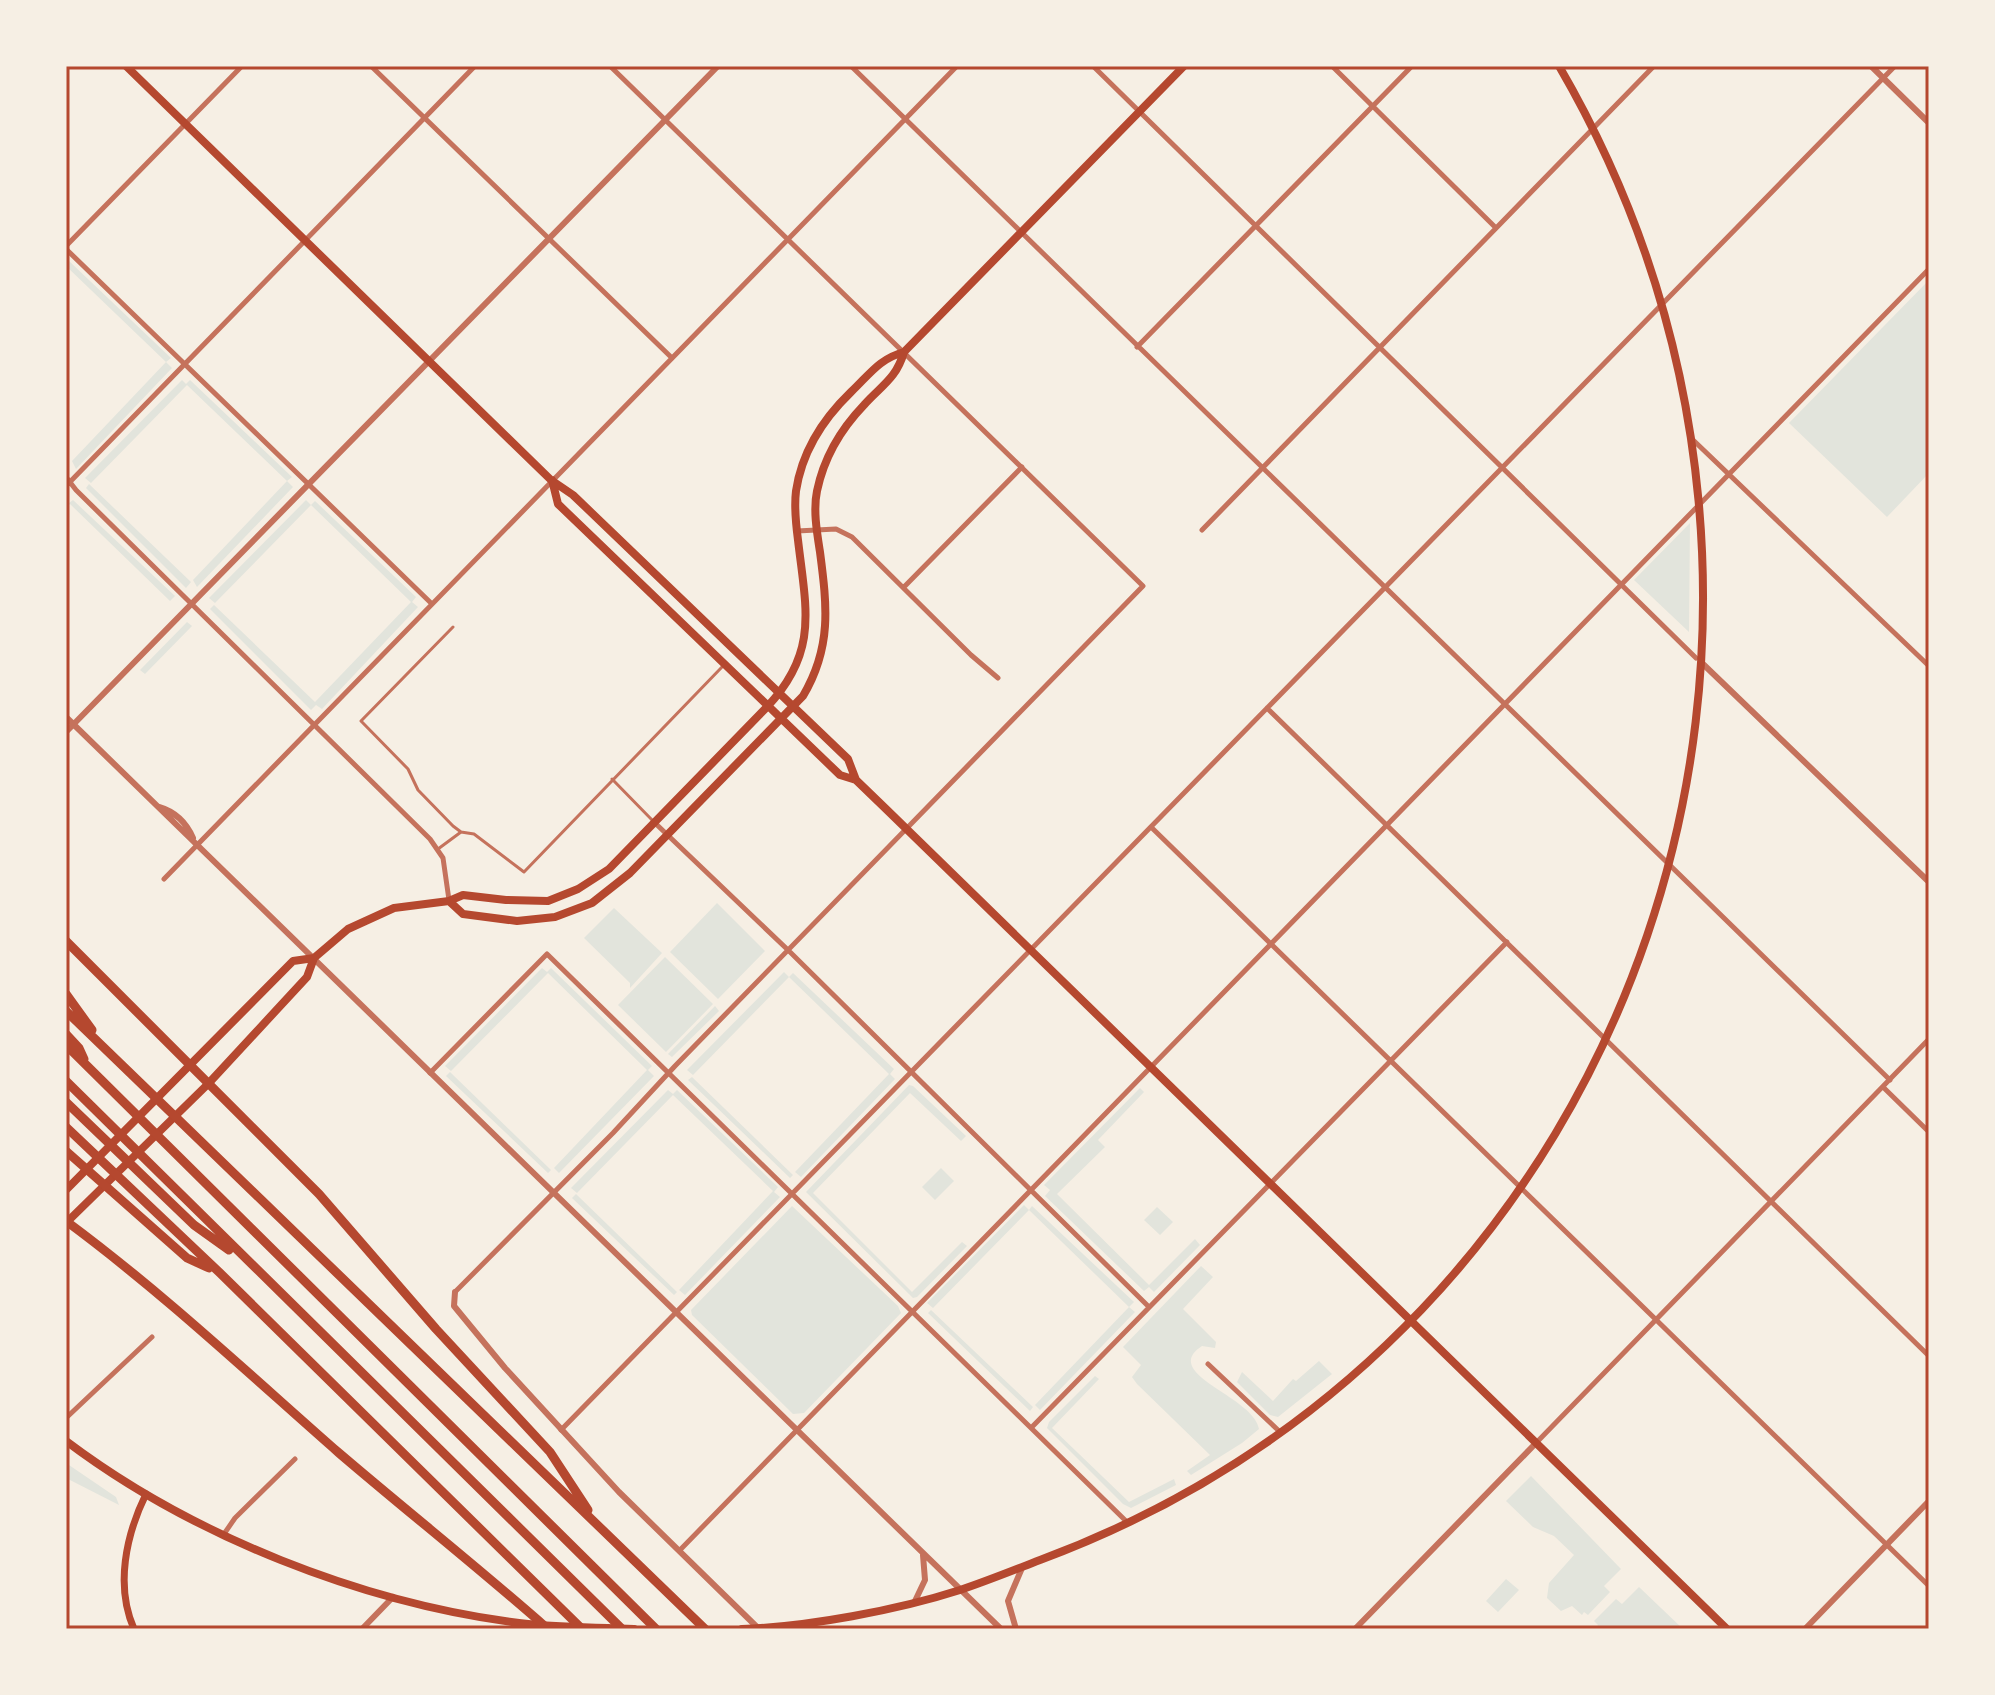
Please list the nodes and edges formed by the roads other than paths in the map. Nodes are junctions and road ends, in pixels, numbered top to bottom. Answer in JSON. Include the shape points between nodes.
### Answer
{"nodes":[{"id":1,"x":126,"y":66,"type":"edge"},
{"id":2,"x":242,"y":66,"type":"edge"},
{"id":3,"x":371,"y":66,"type":"edge"},
{"id":4,"x":475,"y":66,"type":"edge"},
{"id":5,"x":610,"y":66,"type":"edge"},
{"id":6,"x":718,"y":66,"type":"edge"},
{"id":7,"x":851,"y":66,"type":"edge"},
{"id":8,"x":957,"y":66,"type":"edge"},
{"id":9,"x":1093,"y":66,"type":"edge"},
{"id":10,"x":1184,"y":66,"type":"edge"},
{"id":11,"x":1332,"y":66,"type":"edge"},
{"id":12,"x":1412,"y":66,"type":"edge"},
{"id":13,"x":1559,"y":66,"type":"edge"},
{"id":14,"x":1654,"y":66,"type":"edge"},
{"id":15,"x":1871,"y":66,"type":"edge"},
{"id":16,"x":1895,"y":66,"type":"edge"},
{"id":17,"x":1883,"y":78,"type":"junction"},
{"id":18,"x":1373,"y":106,"type":"junction"},
{"id":19,"x":1140,"y":111,"type":"junction"},
{"id":20,"x":425,"y":118,"type":"junction"},
{"id":21,"x":905,"y":119,"type":"junction"},
{"id":22,"x":666,"y":120,"type":"junction"},
{"id":23,"x":1929,"y":123,"type":"edge"},
{"id":24,"x":185,"y":124,"type":"junction"},
{"id":25,"x":1593,"y":128,"type":"junction"},
{"id":26,"x":1255,"y":227,"type":"junction"},
{"id":27,"x":1496,"y":228,"type":"junction"},
{"id":28,"x":1021,"y":232,"type":"junction"},
{"id":29,"x":307,"y":239,"type":"junction"},
{"id":30,"x":788,"y":239,"type":"junction"},
{"id":31,"x":549,"y":240,"type":"junction"},
{"id":32,"x":66,"y":248,"type":"edge"},
{"id":33,"x":1929,"y":269,"type":"edge"},
{"id":34,"x":1663,"y":304,"type":"junction"},
{"id":35,"x":1137,"y":347,"type":"junction"},
{"id":36,"x":1379,"y":348,"type":"junction"},
{"id":37,"x":904,"y":352,"type":"junction"},
{"id":38,"x":672,"y":358,"type":"junction"},
{"id":39,"x":430,"y":361,"type":"junction"},
{"id":40,"x":185,"y":364,"type":"junction"},
{"id":41,"x":1692,"y":439,"type":"junction"},
{"id":42,"x":1022,"y":467,"type":"junction"},
{"id":43,"x":1502,"y":468,"type":"junction"},
{"id":44,"x":1261,"y":469,"type":"junction"},
{"id":45,"x":1730,"y":474,"type":"junction"},
{"id":46,"x":551,"y":480,"type":"junction"},
{"id":47,"x":67,"y":482,"type":"edge"},
{"id":48,"x":309,"y":485,"type":"junction"},
{"id":49,"x":1700,"y":505,"type":"junction"},
{"id":50,"x":817,"y":530,"type":"junction"},
{"id":51,"x":1202,"y":530,"type":"dead end"},
{"id":52,"x":797,"y":531,"type":"junction"},
{"id":53,"x":1621,"y":584,"type":"junction"},
{"id":54,"x":904,"y":587,"type":"junction"},
{"id":55,"x":1384,"y":588,"type":"junction"},
{"id":56,"x":192,"y":603,"type":"junction"},
{"id":57,"x":432,"y":604,"type":"junction"},
{"id":58,"x":453,"y":627,"type":"dead end"},
{"id":59,"x":1703,"y":664,"type":"junction"},
{"id":60,"x":724,"y":665,"type":"junction"},
{"id":61,"x":1929,"y":666,"type":"edge"},
{"id":62,"x":998,"y":678,"type":"dead end"},
{"id":63,"x":779,"y":694,"type":"junction"},
{"id":64,"x":1505,"y":704,"type":"junction"},
{"id":65,"x":767,"y":707,"type":"junction"},
{"id":66,"x":793,"y":707,"type":"junction"},
{"id":67,"x":1267,"y":708,"type":"junction"},
{"id":68,"x":66,"y":717,"type":"edge"},
{"id":69,"x":782,"y":720,"type":"junction"},
{"id":70,"x":73,"y":724,"type":"junction"},
{"id":71,"x":315,"y":724,"type":"junction"},
{"id":72,"x":66,"y":732,"type":"edge"},
{"id":73,"x":612,"y":779,"type":"junction"},
{"id":74,"x":856,"y":780,"type":"junction"},
{"id":75,"x":654,"y":822,"type":"junction"},
{"id":76,"x":1387,"y":824,"type":"junction"},
{"id":77,"x":1151,"y":827,"type":"junction"},
{"id":78,"x":906,"y":829,"type":"junction"},
{"id":79,"x":461,"y":832,"type":"junction"},
{"id":80,"x":667,"y":835,"type":"junction"},
{"id":81,"x":196,"y":843,"type":"junction"},
{"id":82,"x":438,"y":849,"type":"junction"},
{"id":83,"x":1669,"y":864,"type":"junction"},
{"id":84,"x":164,"y":879,"type":"dead end"},
{"id":85,"x":1929,"y":882,"type":"edge"},
{"id":86,"x":449,"y":901,"type":"junction"},
{"id":87,"x":66,"y":941,"type":"edge"},
{"id":88,"x":1507,"y":942,"type":"junction"},
{"id":89,"x":1270,"y":943,"type":"junction"},
{"id":90,"x":1031,"y":949,"type":"junction"},
{"id":91,"x":788,"y":950,"type":"junction"},
{"id":92,"x":314,"y":958,"type":"junction"},
{"id":93,"x":66,"y":994,"type":"edge"},
{"id":94,"x":66,"y":1011,"type":"edge"},
{"id":95,"x":66,"y":1034,"type":"edge"},
{"id":96,"x":1606,"y":1038,"type":"junction"},
{"id":97,"x":1929,"y":1039,"type":"edge"},
{"id":98,"x":66,"y":1045,"type":"edge"},
{"id":99,"x":105,"y":1049,"type":"junction"},
{"id":100,"x":1390,"y":1060,"type":"junction"},
{"id":101,"x":84,"y":1062,"type":"junction"},
{"id":102,"x":190,"y":1064,"type":"junction"},
{"id":103,"x":1150,"y":1066,"type":"junction"},
{"id":104,"x":668,"y":1072,"type":"junction"},
{"id":105,"x":911,"y":1072,"type":"junction"},
{"id":106,"x":430,"y":1073,"type":"junction"},
{"id":107,"x":1890,"y":1080,"type":"junction"},
{"id":108,"x":66,"y":1081,"type":"edge"},
{"id":109,"x":208,"y":1084,"type":"junction"},
{"id":110,"x":1883,"y":1087,"type":"junction"},
{"id":111,"x":66,"y":1102,"type":"edge"},
{"id":112,"x":66,"y":1127,"type":"edge"},
{"id":113,"x":1929,"y":1132,"type":"edge"},
{"id":114,"x":67,"y":1152,"type":"edge"},
{"id":115,"x":1270,"y":1183,"type":"junction"},
{"id":116,"x":1519,"y":1188,"type":"junction"},
{"id":117,"x":66,"y":1190,"type":"edge"},
{"id":118,"x":1029,"y":1190,"type":"junction"},
{"id":119,"x":554,"y":1193,"type":"junction"},
{"id":120,"x":792,"y":1193,"type":"junction"},
{"id":121,"x":1771,"y":1200,"type":"junction"},
{"id":122,"x":66,"y":1222,"type":"edge"},
{"id":123,"x":251,"y":1265,"type":"junction"},
{"id":124,"x":220,"y":1273,"type":"junction"},
{"id":125,"x":455,"y":1292,"type":"joint"},
{"id":126,"x":1149,"y":1307,"type":"junction"},
{"id":127,"x":912,"y":1311,"type":"junction"},
{"id":128,"x":677,"y":1314,"type":"junction"},
{"id":129,"x":1656,"y":1320,"type":"junction"},
{"id":130,"x":1410,"y":1321,"type":"junction"},
{"id":131,"x":152,"y":1337,"type":"dead end"},
{"id":132,"x":1929,"y":1356,"type":"edge"},
{"id":133,"x":1208,"y":1364,"type":"dead end"},
{"id":134,"x":66,"y":1418,"type":"edge"},
{"id":135,"x":1031,"y":1428,"type":"junction"},
{"id":136,"x":561,"y":1430,"type":"junction"},
{"id":137,"x":797,"y":1431,"type":"junction"},
{"id":138,"x":1280,"y":1432,"type":"junction"},
{"id":139,"x":66,"y":1441,"type":"edge"},
{"id":140,"x":1536,"y":1443,"type":"junction"},
{"id":141,"x":295,"y":1459,"type":"dead end"},
{"id":142,"x":146,"y":1494,"type":"junction"},
{"id":143,"x":1929,"y":1501,"type":"edge"},
{"id":144,"x":1128,"y":1523,"type":"junction"},
{"id":145,"x":599,"y":1526,"type":"junction"},
{"id":146,"x":224,"y":1534,"type":"junction"},
{"id":147,"x":1886,"y":1545,"type":"junction"},
{"id":148,"x":680,"y":1550,"type":"junction"},
{"id":149,"x":923,"y":1555,"type":"junction"},
{"id":150,"x":1022,"y":1568,"type":"junction"},
{"id":151,"x":1929,"y":1586,"type":"edge"},
{"id":152,"x":960,"y":1590,"type":"junction"},
{"id":153,"x":393,"y":1597,"type":"junction"},
{"id":154,"x":915,"y":1601,"type":"junction"},
{"id":155,"x":522,"y":1626,"type":"edge"},
{"id":156,"x":134,"y":1629,"type":"edge"},
{"id":157,"x":362,"y":1629,"type":"edge"},
{"id":158,"x":548,"y":1629,"type":"edge"},
{"id":159,"x":582,"y":1629,"type":"edge"},
{"id":160,"x":622,"y":1629,"type":"edge"},
{"id":161,"x":634,"y":1629,"type":"edge"},
{"id":162,"x":656,"y":1629,"type":"edge"},
{"id":163,"x":705,"y":1629,"type":"edge"},
{"id":164,"x":742,"y":1629,"type":"edge"},
{"id":165,"x":758,"y":1629,"type":"edge"},
{"id":166,"x":1001,"y":1629,"type":"edge"},
{"id":167,"x":1016,"y":1629,"type":"edge"},
{"id":168,"x":1355,"y":1629,"type":"edge"},
{"id":169,"x":1727,"y":1629,"type":"edge"},
{"id":170,"x":1805,"y":1629,"type":"edge"}],
"edges":[{"from":1,"to":24,"type":"main road"},
{"from":2,"to":24,"type":"street"},
{"from":3,"to":20,"type":"street"},
{"from":4,"to":20,"type":"street"},
{"from":5,"to":22,"type":"street"},
{"from":6,"to":22,"type":"street"},
{"from":7,"to":21,"type":"street"},
{"from":8,"to":21,"type":"street"},
{"from":9,"to":19,"type":"street"},
{"from":10,"to":19,"type":"main road"},
{"from":11,"to":18,"type":"street"},
{"from":12,"to":18,"type":"street"},
{"from":13,"to":25,"type":"main road"},
{"from":14,"to":25,"type":"street"},
{"from":15,"to":17,"type":"street"},
{"from":16,"to":17,"type":"street"},
{"from":17,"to":23,"type":"street"},
{"from":17,"to":34,"type":"street"},
{"from":18,"to":26,"type":"street"},
{"from":18,"to":27,"type":"street"},
{"from":19,"to":26,"type":"street"},
{"from":19,"to":28,"type":"main road"},
{"from":20,"to":29,"type":"street"},
{"from":20,"to":31,"type":"street"},
{"from":21,"to":28,"type":"street"},
{"from":21,"to":30,"type":"street"},
{"from":22,"to":30,"type":"street"},
{"from":22,"to":31,"type":"street"},
{"from":24,"to":29,"type":"main road"},
{"from":24,"to":32,"type":"street"},
{"from":25,"to":27,"type":"street"},
{"from":25,"to":34,"type":"main road"},
{"from":26,"to":35,"type":"street"},
{"from":26,"to":36,"type":"street"},
{"from":27,"to":36,"type":"street"},
{"from":28,"to":35,"type":"street"},
{"from":28,"to":37,"type":"main road"},
{"from":29,"to":39,"type":"main road"},
{"from":29,"to":40,"type":"street"},
{"from":30,"to":37,"type":"street"},
{"from":30,"to":38,"type":"street"},
{"from":31,"to":38,"type":"street"},
{"from":31,"to":39,"type":"street"},
{"from":32,"to":40,"type":"street"},
{"from":33,"to":45,"type":"street"},
{"from":34,"to":41,"type":"main road"},
{"from":34,"to":43,"type":"street"},
{"from":35,"to":44,"type":"street"},
{"from":36,"to":43,"type":"street"},
{"from":36,"to":44,"type":"street"},
{"from":37,"to":42,"type":"street"},
{"from":37,"to":50,"type":"main road","via":[[899,370],[837,436],[816,495]]},
{"from":37,"to":52,"type":"main road","via":[[887,357],[820,426],[796,492]]},
{"from":38,"to":46,"type":"street"},
{"from":39,"to":46,"type":"main road"},
{"from":39,"to":48,"type":"street"},
{"from":40,"to":47,"type":"street"},
{"from":40,"to":48,"type":"street"},
{"from":41,"to":45,"type":"street"},
{"from":41,"to":49,"type":"main road"},
{"from":42,"to":54,"type":"street"},
{"from":42,"to":78,"type":"street","via":[[1143,586]]},
{"from":43,"to":53,"type":"street"},
{"from":43,"to":55,"type":"street"},
{"from":44,"to":51,"type":"street"},
{"from":44,"to":55,"type":"street"},
{"from":45,"to":49,"type":"street"},
{"from":45,"to":61,"type":"street"},
{"from":46,"to":57,"type":"street"},
{"from":46,"to":60,"type":"main road","via":[[558,504]]},
{"from":46,"to":63,"type":"main road","via":[[573,495]]},
{"from":47,"to":56,"type":"street"},
{"from":48,"to":56,"type":"street"},
{"from":48,"to":57,"type":"street"},
{"from":49,"to":53,"type":"street"},
{"from":49,"to":59,"type":"main road"},
{"from":50,"to":52,"type":"street"},
{"from":50,"to":54,"type":"street","via":[[836,529],[852,537]]},
{"from":50,"to":66,"type":"main road","via":[[825,640],[816,673]]},
{"from":52,"to":63,"type":"main road","via":[[805,638],[798,666]]},
{"from":53,"to":59,"type":"street"},
{"from":53,"to":64,"type":"street"},
{"from":54,"to":62,"type":"street"},
{"from":55,"to":64,"type":"street"},
{"from":55,"to":67,"type":"street"},
{"from":56,"to":70,"type":"street"},
{"from":56,"to":71,"type":"street"},
{"from":57,"to":71,"type":"street"},
{"from":58,"to":79,"type":"lane","via":[[361,721]]},
{"from":59,"to":83,"type":"main road","via":[[1692,757]]},
{"from":59,"to":85,"type":"street"},
{"from":60,"to":65,"type":"main road"},
{"from":60,"to":73,"type":"lane"},
{"from":63,"to":65,"type":"main road"},
{"from":63,"to":66,"type":"main road"},
{"from":64,"to":76,"type":"street"},
{"from":64,"to":83,"type":"street"},
{"from":65,"to":69,"type":"main road"},
{"from":65,"to":75,"type":"main road"},
{"from":66,"to":69,"type":"main road"},
{"from":66,"to":74,"type":"main road","via":[[848,759]]},
{"from":67,"to":76,"type":"street"},
{"from":67,"to":77,"type":"street"},
{"from":68,"to":70,"type":"street"},
{"from":69,"to":74,"type":"main road","via":[[840,775]]},
{"from":69,"to":80,"type":"main road"},
{"from":70,"to":72,"type":"street"},
{"from":70,"to":81,"type":"street","via":[[159,809],[176,814]]},
{"from":71,"to":81,"type":"street"},
{"from":71,"to":82,"type":"street"},
{"from":73,"to":75,"type":"lane"},
{"from":73,"to":79,"type":"lane","via":[[524,872],[474,834]]},
{"from":74,"to":78,"type":"main road"},
{"from":75,"to":80,"type":"street"},
{"from":75,"to":86,"type":"main road","via":[[609,869],[569,893],[548,901],[463,895]]},
{"from":76,"to":88,"type":"street"},
{"from":76,"to":89,"type":"street"},
{"from":77,"to":89,"type":"street"},
{"from":77,"to":90,"type":"street"},
{"from":78,"to":90,"type":"main road"},
{"from":78,"to":91,"type":"street"},
{"from":79,"to":82,"type":"lane"},
{"from":80,"to":86,"type":"main road","via":[[616,887],[568,914],[517,921],[463,914]]},
{"from":80,"to":91,"type":"street"},
{"from":81,"to":84,"type":"street"},
{"from":81,"to":92,"type":"street"},
{"from":82,"to":86,"type":"street"},
{"from":83,"to":96,"type":"main road"},
{"from":83,"to":107,"type":"street"},
{"from":86,"to":92,"type":"main road","via":[[383,912],[348,929]]},
{"from":87,"to":102,"type":"highway"},
{"from":88,"to":96,"type":"street"},
{"from":88,"to":100,"type":"street"},
{"from":89,"to":100,"type":"street"},
{"from":89,"to":103,"type":"street"},
{"from":90,"to":103,"type":"main road"},
{"from":90,"to":105,"type":"street"},
{"from":91,"to":104,"type":"street"},
{"from":91,"to":105,"type":"street"},
{"from":92,"to":102,"type":"main road","via":[[293,961]]},
{"from":92,"to":106,"type":"street"},
{"from":92,"to":109,"type":"main road","via":[[307,977]]},
{"from":93,"to":99,"type":"highway"},
{"from":94,"to":99,"type":"highway"},
{"from":95,"to":101,"type":"highway"},
{"from":96,"to":116,"type":"main road"},
{"from":96,"to":121,"type":"street"},
{"from":97,"to":107,"type":"street"},
{"from":98,"to":101,"type":"highway"},
{"from":99,"to":145,"type":"highway"},
{"from":100,"to":115,"type":"street"},
{"from":100,"to":116,"type":"street"},
{"from":101,"to":162,"type":"highway"},
{"from":102,"to":109,"type":"highway"},
{"from":102,"to":117,"type":"main road"},
{"from":103,"to":115,"type":"main road"},
{"from":103,"to":118,"type":"street"},
{"from":104,"to":106,"type":"street","via":[[547,954]]},
{"from":104,"to":119,"type":"street"},
{"from":104,"to":120,"type":"street"},
{"from":105,"to":118,"type":"street"},
{"from":105,"to":120,"type":"street"},
{"from":106,"to":119,"type":"street"},
{"from":107,"to":110,"type":"street"},
{"from":108,"to":123,"type":"highway"},
{"from":109,"to":122,"type":"main road"},
{"from":109,"to":145,"type":"highway","via":[[319,1194],[550,1452]]},
{"from":110,"to":113,"type":"street"},
{"from":110,"to":121,"type":"street"},
{"from":111,"to":123,"type":"highway","via":[[194,1225]]},
{"from":112,"to":124,"type":"highway"},
{"from":114,"to":124,"type":"highway","via":[[187,1258]]},
{"from":115,"to":126,"type":"street"},
{"from":115,"to":130,"type":"main road"},
{"from":116,"to":129,"type":"street"},
{"from":116,"to":130,"type":"main road"},
{"from":118,"to":126,"type":"street"},
{"from":118,"to":127,"type":"street"},
{"from":119,"to":125,"type":"street"},
{"from":119,"to":128,"type":"street"},
{"from":120,"to":127,"type":"street"},
{"from":120,"to":128,"type":"street"},
{"from":121,"to":129,"type":"street"},
{"from":121,"to":132,"type":"street"},
{"from":122,"to":158,"type":"highway","via":[[192,1322]]},
{"from":123,"to":160,"type":"highway"},
{"from":124,"to":159,"type":"highway"},
{"from":125,"to":136,"type":"street","via":[[454,1306]]},
{"from":126,"to":135,"type":"street"},
{"from":127,"to":135,"type":"street"},
{"from":127,"to":137,"type":"street"},
{"from":128,"to":136,"type":"street"},
{"from":128,"to":137,"type":"street"},
{"from":129,"to":140,"type":"street"},
{"from":129,"to":147,"type":"street"},
{"from":130,"to":138,"type":"main road"},
{"from":130,"to":140,"type":"main road"},
{"from":131,"to":134,"type":"street"},
{"from":133,"to":138,"type":"street"},
{"from":135,"to":144,"type":"street"},
{"from":136,"to":148,"type":"street"},
{"from":137,"to":148,"type":"street"},
{"from":137,"to":149,"type":"street"},
{"from":138,"to":144,"type":"main road","via":[[1207,1481]]},
{"from":139,"to":142,"type":"main road"},
{"from":140,"to":168,"type":"street"},
{"from":140,"to":169,"type":"main road"},
{"from":141,"to":146,"type":"street"},
{"from":142,"to":146,"type":"main road"},
{"from":142,"to":156,"type":"main road","via":[[125,1561],[123,1584]]},
{"from":143,"to":147,"type":"street"},
{"from":144,"to":150,"type":"main road"},
{"from":145,"to":163,"type":"highway"},
{"from":146,"to":153,"type":"main road","via":[[325,1577]]},
{"from":147,"to":151,"type":"street"},
{"from":147,"to":170,"type":"street"},
{"from":148,"to":165,"type":"street"},
{"from":149,"to":152,"type":"street"},
{"from":149,"to":154,"type":"street","via":[[925,1580]]},
{"from":150,"to":152,"type":"main road"},
{"from":150,"to":167,"type":"street","via":[[1008,1601]]},
{"from":152,"to":154,"type":"main road"},
{"from":152,"to":166,"type":"street"},
{"from":153,"to":155,"type":"main road"},
{"from":153,"to":157,"type":"street"},
{"from":154,"to":165,"type":"main road"},
{"from":155,"to":161,"type":"main road"},
{"from":164,"to":165,"type":"main road"}]}
